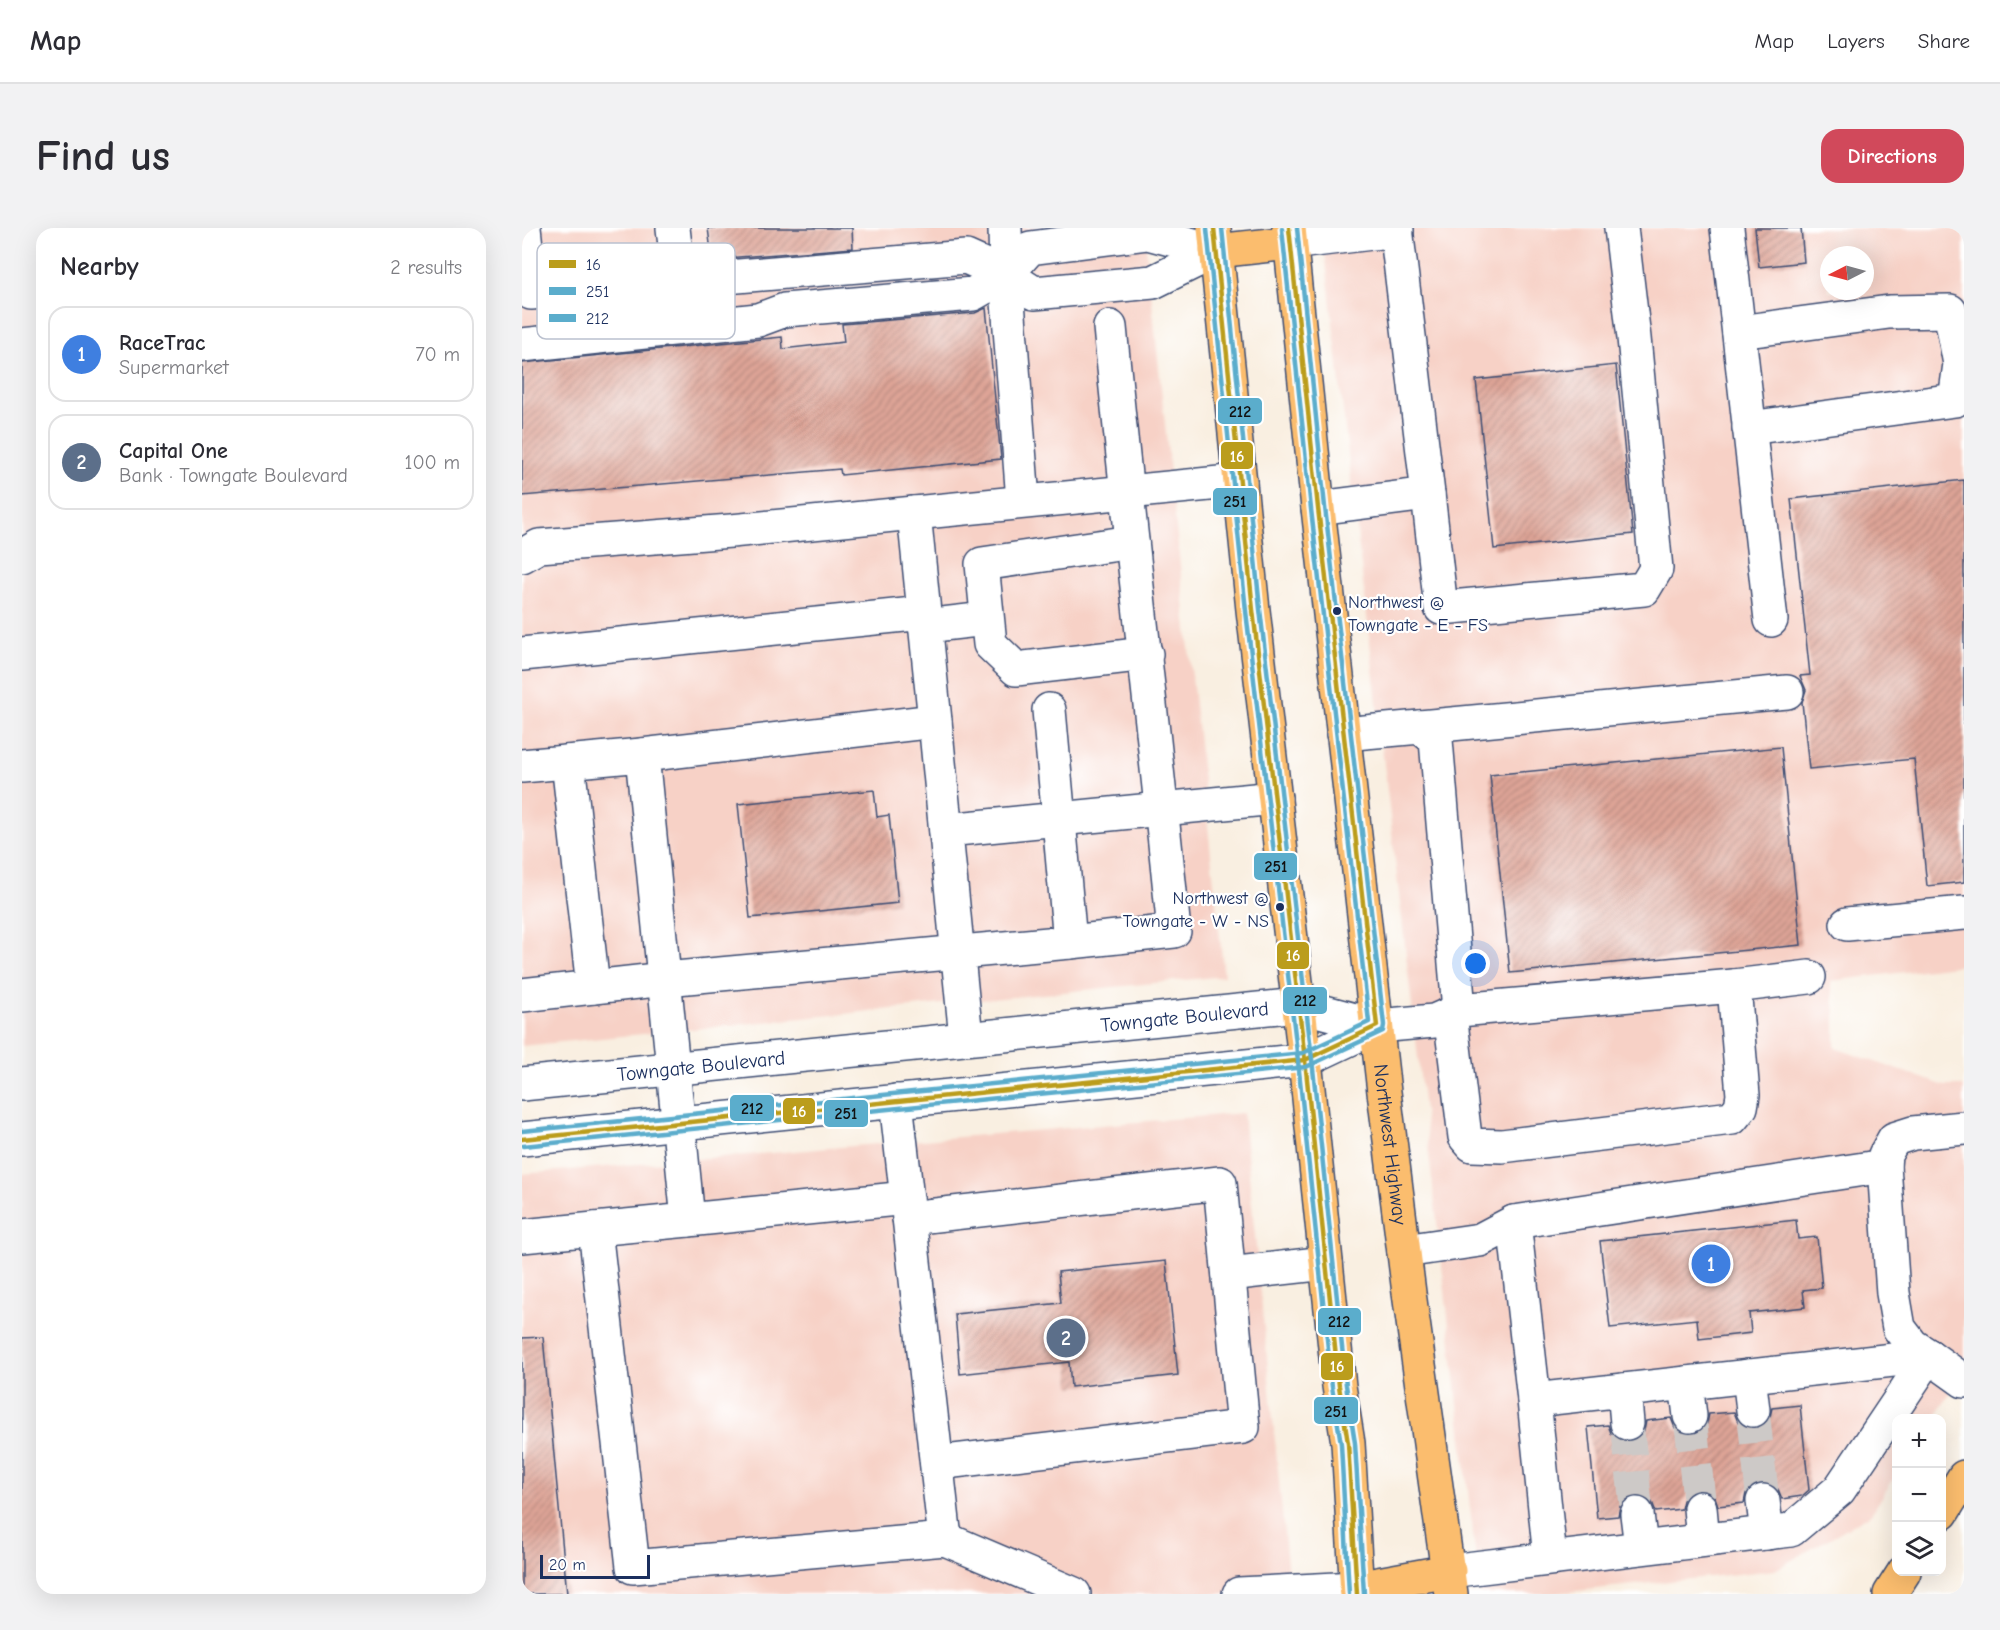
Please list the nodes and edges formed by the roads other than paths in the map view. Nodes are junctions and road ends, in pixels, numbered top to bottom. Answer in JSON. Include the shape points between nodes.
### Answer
{"nodes":[{"id":1,"x":524,"y":228,"type":"edge"},
{"id":2,"x":673,"y":228,"type":"edge"},
{"id":3,"x":1005,"y":228,"type":"edge"},
{"id":4,"x":1621,"y":228,"type":"edge"},
{"id":5,"x":1727,"y":228,"type":"edge"},
{"id":6,"x":1397,"y":229,"type":"edge"},
{"id":7,"x":1289,"y":236,"type":"edge"},
{"id":8,"x":1215,"y":240,"type":"edge"},
{"id":9,"x":674,"y":243,"type":"edge"},
{"id":10,"x":1006,"y":274,"type":"junction"},
{"id":11,"x":735,"y":276,"type":"edge"},
{"id":12,"x":537,"y":293,"type":"edge"},
{"id":13,"x":735,"y":322,"type":"edge"},
{"id":14,"x":1110,"y":327,"type":"dead end"},
{"id":15,"x":1739,"y":332,"type":"junction"},
{"id":16,"x":579,"y":339,"type":"edge"},
{"id":17,"x":522,"y":345,"type":"edge"},
{"id":18,"x":1749,"y":428,"type":"junction"},
{"id":19,"x":1240,"y":481,"type":"junction"},
{"id":20,"x":1125,"y":491,"type":"junction"},
{"id":21,"x":1428,"y":494,"type":"junction"},
{"id":22,"x":1023,"y":501,"type":"junction"},
{"id":23,"x":1317,"y":508,"type":"junction"},
{"id":24,"x":914,"y":513,"type":"junction"},
{"id":25,"x":1132,"y":543,"type":"junction"},
{"id":26,"x":522,"y":556,"type":"edge"},
{"id":27,"x":924,"y":620,"type":"junction"},
{"id":28,"x":986,"y":620,"type":"junction"},
{"id":29,"x":1771,"y":620,"type":"dead end"},
{"id":30,"x":522,"y":654,"type":"edge"},
{"id":31,"x":1146,"y":654,"type":"junction"},
{"id":32,"x":1787,"y":692,"type":"dead end"},
{"id":33,"x":1049,"y":710,"type":"dead end"},
{"id":34,"x":935,"y":722,"type":"junction"},
{"id":35,"x":1420,"y":727,"type":"junction"},
{"id":36,"x":1343,"y":734,"type":"junction"},
{"id":37,"x":642,"y":755,"type":"junction"},
{"id":38,"x":568,"y":762,"type":"junction"},
{"id":39,"x":522,"y":766,"type":"edge"},
{"id":40,"x":1275,"y":798,"type":"junction"},
{"id":41,"x":1162,"y":810,"type":"junction"},
{"id":42,"x":1059,"y":819,"type":"junction"},
{"id":43,"x":946,"y":830,"type":"junction"},
{"id":44,"x":1964,"y":913,"type":"edge"},
{"id":45,"x":1847,"y":924,"type":"dead end"},
{"id":46,"x":1070,"y":942,"type":"junction"},
{"id":47,"x":958,"y":951,"type":"junction"},
{"id":48,"x":1809,"y":977,"type":"dead end"},
{"id":49,"x":665,"y":979,"type":"junction"},
{"id":50,"x":1734,"y":986,"type":"junction"},
{"id":51,"x":592,"y":987,"type":"junction"},
{"id":52,"x":522,"y":995,"type":"edge"},
{"id":53,"x":1299,"y":1005,"type":"junction"},
{"id":54,"x":1455,"y":1012,"type":"junction"},
{"id":55,"x":1377,"y":1026,"type":"junction"},
{"id":56,"x":966,"y":1038,"type":"junction"},
{"id":57,"x":1305,"y":1060,"type":"junction"},
{"id":58,"x":674,"y":1068,"type":"junction"},
{"id":59,"x":522,"y":1084,"type":"edge"},
{"id":60,"x":896,"y":1101,"type":"junction"},
{"id":61,"x":679,"y":1124,"type":"junction"},
{"id":62,"x":1964,"y":1128,"type":"edge"},
{"id":63,"x":522,"y":1139,"type":"edge"},
{"id":64,"x":1884,"y":1166,"type":"junction"},
{"id":65,"x":908,"y":1208,"type":"junction"},
{"id":66,"x":688,"y":1220,"type":"junction"},
{"id":67,"x":1514,"y":1222,"type":"junction"},
{"id":68,"x":595,"y":1229,"type":"junction"},
{"id":69,"x":522,"y":1236,"type":"edge"},
{"id":70,"x":1404,"y":1251,"type":"junction"},
{"id":71,"x":1326,"y":1263,"type":"junction"},
{"id":72,"x":1229,"y":1274,"type":"junction"},
{"id":73,"x":1929,"y":1356,"type":"junction"},
{"id":74,"x":1749,"y":1376,"type":"junction"},
{"id":75,"x":1964,"y":1381,"type":"edge"},
{"id":76,"x":1686,"y":1383,"type":"junction"},
{"id":77,"x":1624,"y":1390,"type":"junction"},
{"id":78,"x":1534,"y":1400,"type":"junction"},
{"id":79,"x":1753,"y":1410,"type":"tunnel mouth"},
{"id":80,"x":1690,"y":1416,"type":"tunnel mouth"},
{"id":81,"x":1627,"y":1423,"type":"tunnel mouth"},
{"id":82,"x":937,"y":1463,"type":"junction"},
{"id":83,"x":1964,"y":1477,"type":"edge"},
{"id":84,"x":1763,"y":1500,"type":"tunnel mouth"},
{"id":85,"x":1946,"y":1504,"type":"edge"},
{"id":86,"x":1700,"y":1508,"type":"tunnel mouth"},
{"id":87,"x":1637,"y":1514,"type":"tunnel mouth"},
{"id":88,"x":1767,"y":1533,"type":"junction"},
{"id":89,"x":945,"y":1539,"type":"junction"},
{"id":90,"x":1702,"y":1540,"type":"junction"},
{"id":91,"x":1641,"y":1547,"type":"junction"},
{"id":92,"x":1550,"y":1558,"type":"junction"},
{"id":93,"x":1901,"y":1576,"type":"edge"},
{"id":94,"x":1450,"y":1583,"type":"edge"},
{"id":95,"x":1356,"y":1591,"type":"edge"},
{"id":96,"x":1074,"y":1594,"type":"edge"},
{"id":97,"x":1239,"y":1594,"type":"edge"},
{"id":98,"x":1890,"y":1594,"type":"edge"}],
"edges":[{"from":1,"to":12,"type":"street","via":[[531,293]]},
{"from":2,"to":9,"type":"street"},
{"from":3,"to":10,"type":"street"},
{"from":4,"to":21,"type":"street","via":[[1656,569],[1644,589],[1441,608]]},
{"from":5,"to":15,"type":"street"},
{"from":6,"to":7,"type":"street"},
{"from":6,"to":21,"type":"street"},
{"from":7,"to":8,"type":"main road"},
{"from":7,"to":23,"type":"main road","name":"Northwest Highway"},
{"from":8,"to":10,"type":"street","via":[[1148,233],[1030,248]]},
{"from":8,"to":10,"type":"street","via":[[1153,282],[1034,293]]},
{"from":8,"to":19,"type":"main road"},
{"from":10,"to":11,"type":"street","via":[[966,257]]},
{"from":10,"to":13,"type":"street","via":[[973,294],[785,310],[758,320]]},
{"from":10,"to":22,"type":"street"},
{"from":14,"to":20,"type":"street"},
{"from":15,"to":18,"type":"street"},
{"from":15,"to":18,"type":"street","via":[[1889,312],[1950,311],[1959,364],[1955,400]]},
{"from":16,"to":17,"type":"street"},
{"from":18,"to":29,"type":"street"},
{"from":19,"to":20,"type":"street"},
{"from":19,"to":40,"type":"main road"},
{"from":20,"to":22,"type":"street"},
{"from":20,"to":25,"type":"street"},
{"from":21,"to":23,"type":"street"},
{"from":22,"to":24,"type":"street"},
{"from":23,"to":36,"type":"main road","name":"Northwest Highway"},
{"from":24,"to":26,"type":"street","via":[[539,546]]},
{"from":24,"to":27,"type":"street"},
{"from":25,"to":28,"type":"street","via":[[982,564]]},
{"from":25,"to":31,"type":"street"},
{"from":27,"to":28,"type":"street"},
{"from":27,"to":30,"type":"street"},
{"from":27,"to":34,"type":"street"},
{"from":28,"to":31,"type":"street","via":[[990,644],[1016,669]]},
{"from":31,"to":41,"type":"street"},
{"from":32,"to":35,"type":"street"},
{"from":33,"to":42,"type":"street"},
{"from":34,"to":37,"type":"street"},
{"from":34,"to":43,"type":"street"},
{"from":35,"to":36,"type":"street"},
{"from":35,"to":54,"type":"street","via":[[1436,740]]},
{"from":36,"to":55,"type":"main road","name":"Northwest Highway"},
{"from":37,"to":38,"type":"street"},
{"from":37,"to":49,"type":"street"},
{"from":38,"to":39,"type":"street"},
{"from":38,"to":51,"type":"street"},
{"from":40,"to":41,"type":"street"},
{"from":40,"to":53,"type":"main road"},
{"from":41,"to":42,"type":"street"},
{"from":41,"to":46,"type":"street","via":[[1174,931]]},
{"from":42,"to":43,"type":"street"},
{"from":42,"to":46,"type":"street"},
{"from":43,"to":47,"type":"street"},
{"from":44,"to":45,"type":"street"},
{"from":46,"to":47,"type":"street"},
{"from":47,"to":49,"type":"street"},
{"from":47,"to":56,"type":"street"},
{"from":48,"to":50,"type":"street"},
{"from":49,"to":51,"type":"street"},
{"from":49,"to":58,"type":"street"},
{"from":50,"to":54,"type":"street"},
{"from":50,"to":54,"type":"street","via":[[1743,1095],[1741,1107],[1732,1118],[1502,1146],[1472,1144],[1465,1137]]},
{"from":51,"to":52,"type":"street"},
{"from":53,"to":55,"type":"street","name":"Towngate Boulevard"},
{"from":53,"to":56,"type":"street","name":"Towngate Boulevard"},
{"from":53,"to":57,"type":"main road"},
{"from":54,"to":55,"type":"street","via":[[1434,1021]]},
{"from":55,"to":57,"type":"street"},
{"from":55,"to":70,"type":"main road","name":"Northwest Highway"},
{"from":56,"to":58,"type":"street","name":"Towngate Boulevard"},
{"from":57,"to":60,"type":"street"},
{"from":57,"to":71,"type":"main road"},
{"from":58,"to":59,"type":"street","name":"Towngate Boulevard"},
{"from":58,"to":61,"type":"street"},
{"from":60,"to":61,"type":"street"},
{"from":60,"to":65,"type":"street"},
{"from":61,"to":63,"type":"street"},
{"from":61,"to":66,"type":"street"},
{"from":62,"to":64,"type":"street","via":[[1894,1139]]},
{"from":64,"to":67,"type":"street"},
{"from":64,"to":73,"type":"street","via":[[1899,1328],[1912,1345]]},
{"from":65,"to":66,"type":"street"},
{"from":65,"to":72,"type":"street","via":[[1220,1183]]},
{"from":65,"to":82,"type":"street"},
{"from":66,"to":68,"type":"street"},
{"from":67,"to":70,"type":"street","via":[[1480,1240]]},
{"from":67,"to":78,"type":"street"},
{"from":68,"to":69,"type":"street"},
{"from":68,"to":89,"type":"street","via":[[633,1567]]},
{"from":70,"to":94,"type":"main road","name":"Northwest Highway"},
{"from":71,"to":72,"type":"street"},
{"from":71,"to":95,"type":"main road","via":[[1348,1443]]},
{"from":72,"to":82,"type":"street","via":[[1243,1427]]},
{"from":73,"to":74,"type":"street"},
{"from":73,"to":75,"type":"street"},
{"from":73,"to":88,"type":"street","via":[[1839,1490],[1791,1530]]},
{"from":74,"to":76,"type":"street"},
{"from":74,"to":79,"type":"street"},
{"from":76,"to":77,"type":"street"},
{"from":76,"to":80,"type":"street"},
{"from":77,"to":78,"type":"street"},
{"from":77,"to":81,"type":"street"},
{"from":78,"to":92,"type":"street"},
{"from":82,"to":89,"type":"street"},
{"from":83,"to":85,"type":"main road"},
{"from":84,"to":88,"type":"street"},
{"from":86,"to":90,"type":"street"},
{"from":87,"to":91,"type":"street"},
{"from":88,"to":90,"type":"street"},
{"from":89,"to":96,"type":"street"},
{"from":90,"to":91,"type":"street"},
{"from":91,"to":92,"type":"street"},
{"from":92,"to":94,"type":"street"},
{"from":93,"to":98,"type":"main road"},
{"from":94,"to":95,"type":"main road"},
{"from":95,"to":97,"type":"street"}]}
